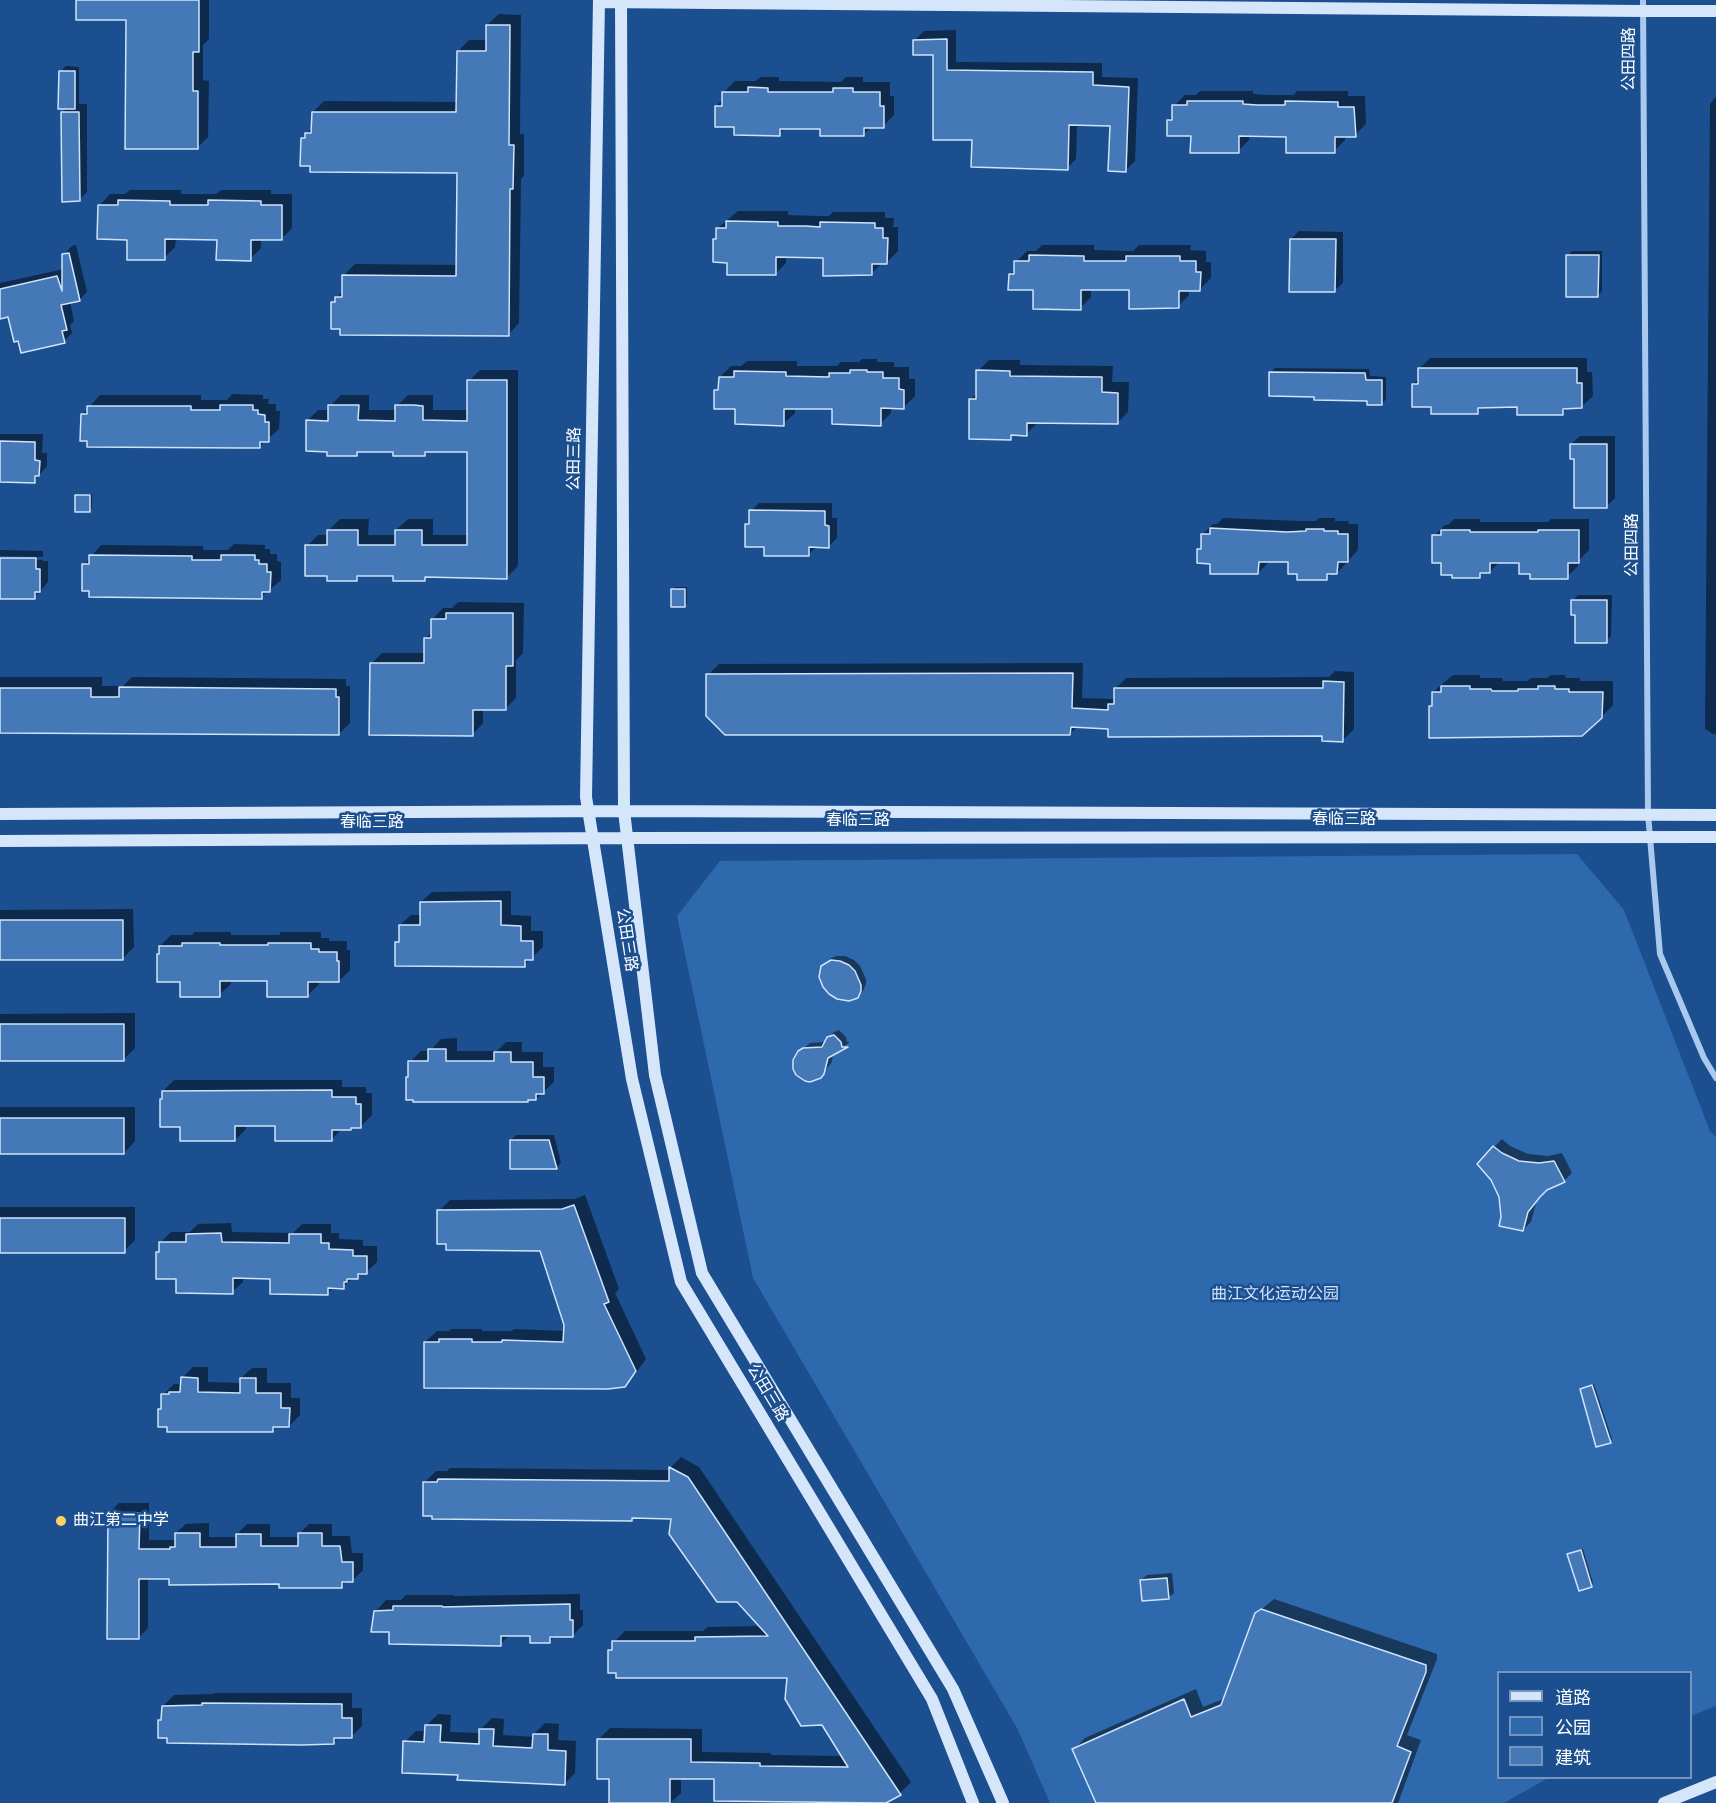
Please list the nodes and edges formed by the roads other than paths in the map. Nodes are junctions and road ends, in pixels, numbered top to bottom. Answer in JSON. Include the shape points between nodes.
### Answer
{"nodes":[{"id":1,"x":599,"y":1,"type":"edge"},
{"id":2,"x":621,"y":1,"type":"edge"},
{"id":3,"x":1643,"y":6,"type":"edge"},
{"id":4,"x":1716,"y":11,"type":"edge"},
{"id":5,"x":587,"y":811,"type":"junction"},
{"id":6,"x":624,"y":811,"type":"junction"},
{"id":7,"x":0,"y":814,"type":"edge"},
{"id":8,"x":1648,"y":814,"type":"junction"},
{"id":9,"x":1716,"y":815,"type":"edge"},
{"id":10,"x":1650,"y":836,"type":"junction"},
{"id":11,"x":1716,"y":837,"type":"edge"},
{"id":12,"x":592,"y":838,"type":"junction"},
{"id":13,"x":627,"y":838,"type":"junction"},
{"id":14,"x":0,"y":841,"type":"edge"},
{"id":15,"x":1716,"y":1077,"type":"edge"},
{"id":16,"x":1716,"y":1782,"type":"edge"},
{"id":17,"x":974,"y":1803,"type":"edge"},
{"id":18,"x":1003,"y":1803,"type":"edge"},
{"id":19,"x":1664,"y":1803,"type":"edge"}],
"edges":[{"from":1,"to":2,"type":"street"},
{"from":1,"to":5,"type":"street","name":"公田三路"},
{"from":2,"to":3,"type":"street"},
{"from":2,"to":6,"type":"street","name":"公田三路"},
{"from":3,"to":4,"type":"street"},
{"from":3,"to":8,"type":"street","name":"公田四路"},
{"from":5,"to":6,"type":"street","name":"春临三路"},
{"from":5,"to":7,"type":"street","name":"春临三路"},
{"from":5,"to":12,"type":"street","name":"公田三路"},
{"from":6,"to":8,"type":"street","name":"春临三路"},
{"from":6,"to":13,"type":"street","name":"公田三路"},
{"from":8,"to":9,"type":"street","name":"春临三路"},
{"from":8,"to":10,"type":"street","name":"公田四路"},
{"from":10,"to":11,"type":"street","name":"春临三路"},
{"from":10,"to":13,"type":"street","name":"春临三路"},
{"from":10,"to":15,"type":"street","name":"公田四路","via":[[1660,954],[1704,1058]]},
{"from":12,"to":13,"type":"street","name":"春临三路"},
{"from":12,"to":14,"type":"street","name":"春临三路"},
{"from":12,"to":17,"type":"street","name":"公田三路","via":[[632,1079],[681,1282],[932,1699]]},
{"from":13,"to":18,"type":"street","name":"公田三路","via":[[655,1075],[702,1273],[953,1689]]},
{"from":16,"to":19,"type":"street"}]}
